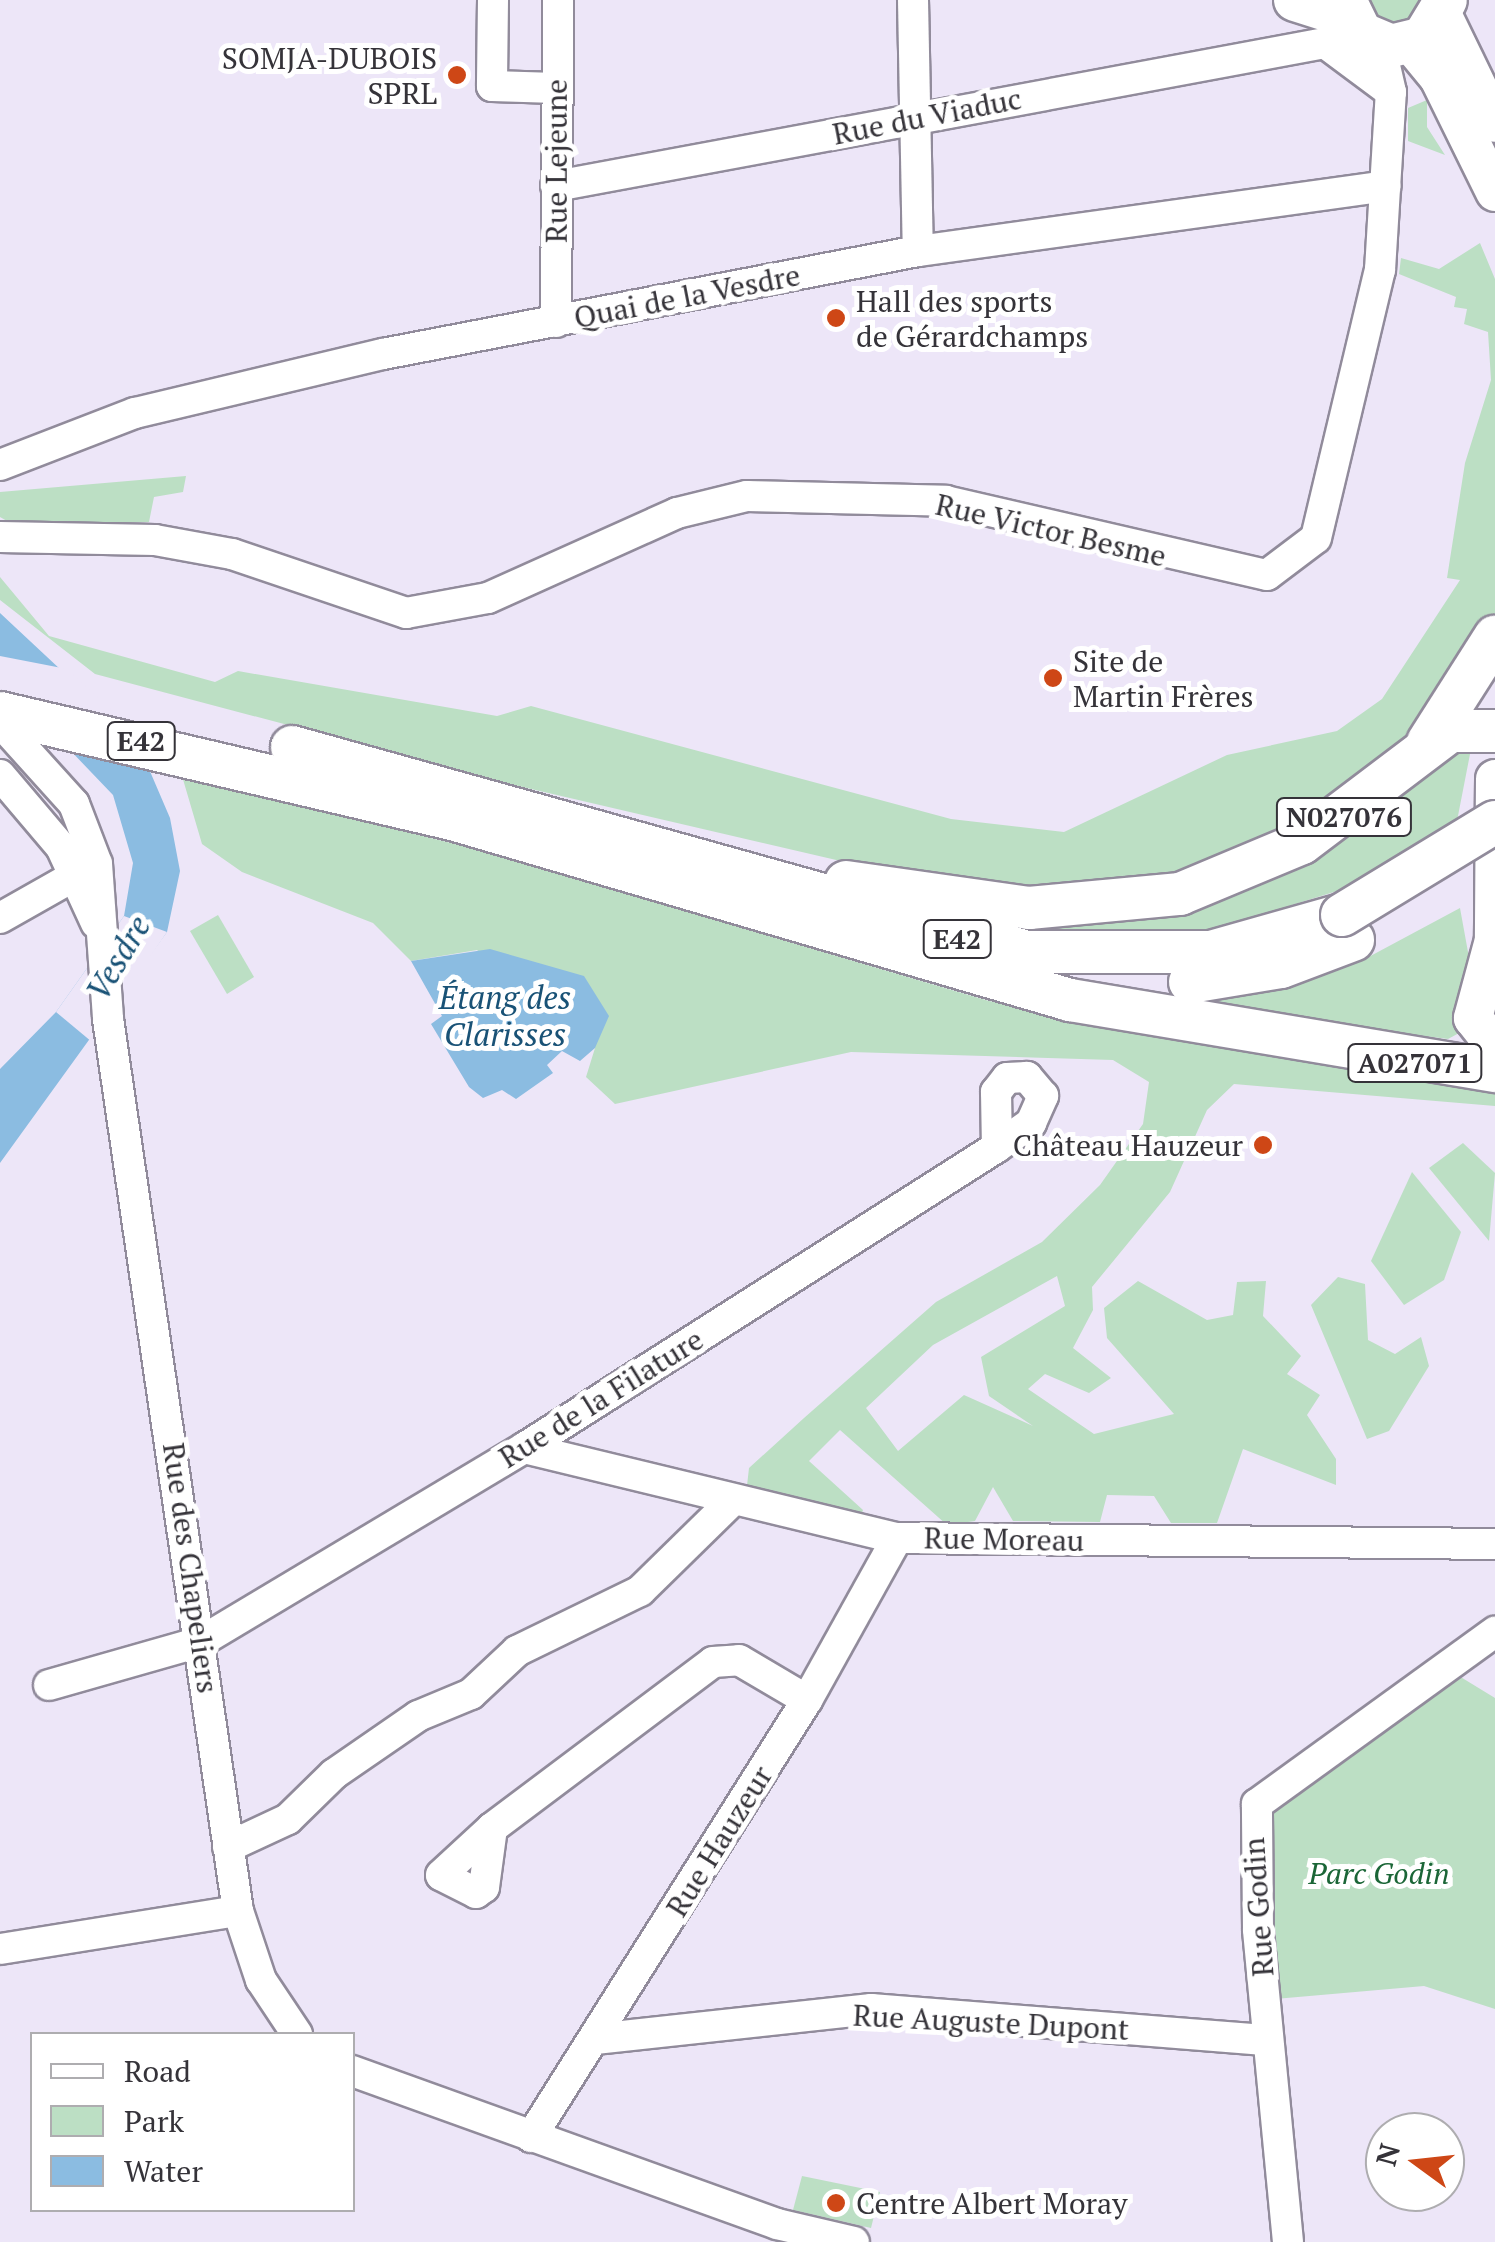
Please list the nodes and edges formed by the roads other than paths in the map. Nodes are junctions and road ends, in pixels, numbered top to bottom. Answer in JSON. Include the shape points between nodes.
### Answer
{"nodes":[{"id":1,"x":492,"y":0,"type":"edge"},
{"id":2,"x":558,"y":0,"type":"edge"},
{"id":3,"x":912,"y":0,"type":"edge"},
{"id":4,"x":1444,"y":7,"type":"edge"},
{"id":5,"x":1341,"y":23,"type":"edge"},
{"id":6,"x":556,"y":88,"type":"junction"},
{"id":7,"x":1390,"y":92,"type":"junction"},
{"id":8,"x":909,"y":120,"type":"junction"},
{"id":9,"x":1495,"y":124,"type":"edge"},
{"id":10,"x":556,"y":186,"type":"junction"},
{"id":11,"x":1386,"y":186,"type":"junction"},
{"id":12,"x":1495,"y":192,"type":"edge"},
{"id":13,"x":918,"y":251,"type":"junction"},
{"id":14,"x":556,"y":322,"type":"junction"},
{"id":15,"x":0,"y":465,"type":"edge"},
{"id":16,"x":0,"y":537,"type":"edge"},
{"id":17,"x":1495,"y":637,"type":"edge"},
{"id":18,"x":0,"y":684,"type":"edge"},
{"id":19,"x":0,"y":714,"type":"edge"},
{"id":20,"x":0,"y":722,"type":"edge"},
{"id":21,"x":1495,"y":732,"type":"edge"},
{"id":22,"x":1417,"y":757,"type":"junction"},
{"id":23,"x":284,"y":760,"type":"junction"},
{"id":24,"x":0,"y":775,"type":"edge"},
{"id":25,"x":1495,"y":779,"type":"edge"},
{"id":26,"x":1495,"y":822,"type":"edge"},
{"id":27,"x":582,"y":826,"type":"junction"},
{"id":28,"x":1495,"y":856,"type":"edge"},
{"id":29,"x":85,"y":870,"type":"junction"},
{"id":30,"x":0,"y":918,"type":"edge"},
{"id":31,"x":1348,"y":928,"type":"junction"},
{"id":32,"x":1005,"y":980,"type":"junction"},
{"id":33,"x":1489,"y":985,"type":"edge"},
{"id":34,"x":1490,"y":1052,"type":"edge"},
{"id":35,"x":997,"y":1147,"type":"dead end"},
{"id":36,"x":524,"y":1448,"type":"junction"},
{"id":37,"x":732,"y":1500,"type":"junction"},
{"id":38,"x":897,"y":1538,"type":"junction"},
{"id":39,"x":1495,"y":1544,"type":"edge"},
{"id":40,"x":1495,"y":1632,"type":"edge"},
{"id":41,"x":200,"y":1642,"type":"junction"},
{"id":42,"x":48,"y":1685,"type":"dead end"},
{"id":43,"x":807,"y":1700,"type":"junction"},
{"id":44,"x":492,"y":1828,"type":"dead end"},
{"id":45,"x":228,"y":1847,"type":"junction"},
{"id":46,"x":238,"y":1912,"type":"junction"},
{"id":47,"x":0,"y":1949,"type":"edge"},
{"id":48,"x":296,"y":2032,"type":"edge"},
{"id":49,"x":595,"y":2039,"type":"junction"},
{"id":50,"x":1268,"y":2040,"type":"junction"},
{"id":51,"x":355,"y":2072,"type":"edge"},
{"id":52,"x":531,"y":2137,"type":"junction"},
{"id":53,"x":854,"y":2242,"type":"edge"},
{"id":54,"x":1288,"y":2242,"type":"edge"}],
"edges":[{"from":1,"to":6,"type":"street","via":[[492,86]]},
{"from":2,"to":6,"type":"street","name":"Rue Lejeune"},
{"from":3,"to":8,"type":"street"},
{"from":4,"to":5,"type":"highway"},
{"from":4,"to":9,"type":"main road"},
{"from":5,"to":7,"type":"street","name":"Rue Victor Besme"},
{"from":5,"to":7,"type":"street","name":"Rue du Viaduc","via":[[1340,48]]},
{"from":5,"to":8,"type":"street","name":"Rue du Viaduc"},
{"from":5,"to":12,"type":"main road","via":[[1439,78]]},
{"from":6,"to":10,"type":"street","name":"Rue Lejeune"},
{"from":7,"to":11,"type":"street","name":"Rue Victor Besme"},
{"from":8,"to":10,"type":"street","name":"Rue du Viaduc"},
{"from":8,"to":13,"type":"street"},
{"from":10,"to":14,"type":"street","name":"Rue Lejeune"},
{"from":11,"to":13,"type":"street","name":"Quai de la Vesdre"},
{"from":11,"to":16,"type":"street","name":"Rue Victor Besme","via":[[1371,311],[1316,538],[1267,576],[982,508],[900,500],[747,496],[677,514],[488,598],[406,613],[174,544]]},
{"from":13,"to":14,"type":"street","name":"Quai de la Vesdre"},
{"from":14,"to":15,"type":"street","name":"Quai de la Vesdre","via":[[250,381]]},
{"from":17,"to":22,"type":"highway","number":"N027076"},
{"from":18,"to":23,"type":"highway","number":"E42"},
{"from":19,"to":23,"type":"highway","number":"E42"},
{"from":20,"to":29,"type":"street","via":[[74,804]]},
{"from":21,"to":22,"type":"highway","via":[[1450,730]]},
{"from":22,"to":27,"type":"highway","number":"N027076","via":[[1340,820],[1262,864],[1180,894],[1096,907],[936,898]]},
{"from":23,"to":27,"type":"highway","number":"E42"},
{"from":23,"to":32,"type":"highway","number":"E42"},
{"from":24,"to":29,"type":"street"},
{"from":25,"to":33,"type":"main road"},
{"from":26,"to":31,"type":"highway","number":"E42","bridge":true},
{"from":27,"to":31,"type":"highway","number":"E42","via":[[956,938],[1065,957],[1211,952]]},
{"from":28,"to":31,"type":"highway","number":"E42"},
{"from":29,"to":30,"type":"street"},
{"from":29,"to":41,"type":"street","name":"Rue des Chapeliers"},
{"from":31,"to":32,"type":"highway","number":"E42","via":[[1218,980]]},
{"from":32,"to":34,"type":"highway","number":"A027071","via":[[1131,1013],[1336,1046]]},
{"from":33,"to":34,"type":"main road","via":[[1473,1018]]},
{"from":35,"to":36,"type":"street","name":"Rue de la Filature"},
{"from":36,"to":37,"type":"street","name":"Rue Moreau"},
{"from":36,"to":41,"type":"street","name":"Rue de la Filature"},
{"from":37,"to":38,"type":"street","name":"Rue Moreau"},
{"from":37,"to":45,"type":"street","via":[[640,1591],[518,1651],[471,1694],[418,1716],[334,1774],[288,1819]]},
{"from":38,"to":39,"type":"street","name":"Rue Moreau"},
{"from":38,"to":43,"type":"street","name":"Rue Hauzeur"},
{"from":40,"to":50,"type":"street","name":"Rue Godin","via":[[1258,1804]]},
{"from":41,"to":42,"type":"street","name":"Rue de la Filature"},
{"from":41,"to":45,"type":"street","name":"Rue des Chapeliers"},
{"from":43,"to":44,"type":"street","via":[[739,1660],[714,1662]]},
{"from":43,"to":49,"type":"street","name":"Rue Hauzeur"},
{"from":45,"to":46,"type":"street","name":"Rue des Chapeliers"},
{"from":46,"to":47,"type":"street"},
{"from":46,"to":48,"type":"street","name":"Rue des Chapeliers","via":[[261,1980]]},
{"from":49,"to":50,"type":"street","name":"Rue Auguste Dupont","via":[[871,2010]]},
{"from":49,"to":52,"type":"street","name":"Rue Hauzeur"},
{"from":50,"to":54,"type":"street","name":"Rue Godin"},
{"from":51,"to":52,"type":"street"},
{"from":52,"to":53,"type":"street"}]}
